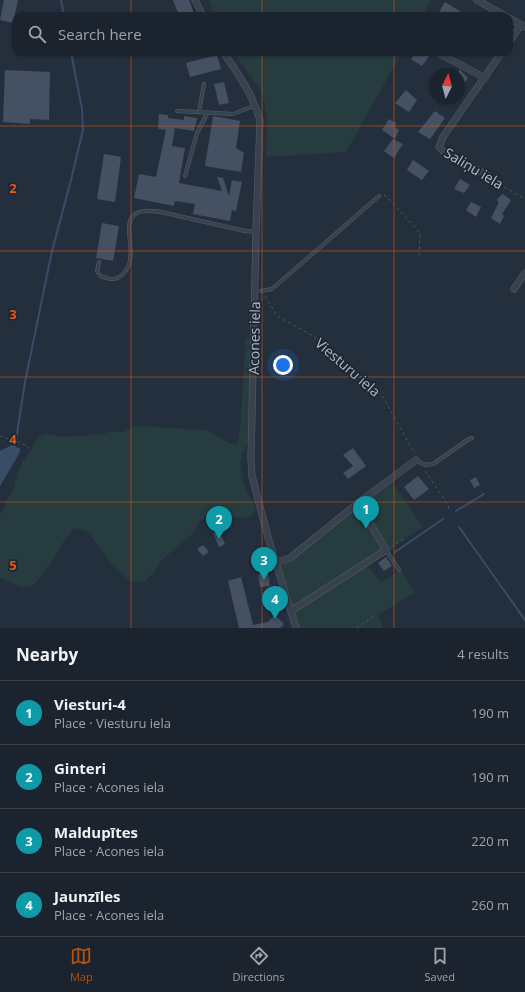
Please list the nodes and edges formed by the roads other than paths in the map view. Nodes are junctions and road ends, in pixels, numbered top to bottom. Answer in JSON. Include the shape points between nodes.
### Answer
{"nodes":[{"id":1,"x":195,"y":0,"type":"edge"},
{"id":2,"x":477,"y":0,"type":"edge"},
{"id":3,"x":201,"y":12,"type":"edge"},
{"id":4,"x":498,"y":12,"type":"edge"},
{"id":5,"x":513,"y":20,"type":"edge"},
{"id":6,"x":523,"y":26,"type":"edge"},
{"id":7,"x":513,"y":37,"type":"edge"},
{"id":8,"x":226,"y":56,"type":"edge"},
{"id":9,"x":444,"y":56,"type":"edge"},
{"id":10,"x":499,"y":56,"type":"edge"},
{"id":11,"x":485,"y":78,"type":"junction"},
{"id":12,"x":204,"y":84,"type":"dead end"},
{"id":13,"x":256,"y":105,"type":"junction"},
{"id":14,"x":176,"y":111,"type":"dead end"},
{"id":15,"x":199,"y":112,"type":"junction"},
{"id":16,"x":208,"y":112,"type":"junction"},
{"id":17,"x":184,"y":176,"type":"dead end"},
{"id":18,"x":488,"y":177,"type":"road end"},
{"id":19,"x":379,"y":196,"type":"road end"},
{"id":20,"x":256,"y":232,"type":"junction"},
{"id":21,"x":99,"y":262,"type":"dead end"},
{"id":22,"x":525,"y":273,"type":"edge"},
{"id":23,"x":514,"y":289,"type":"dead end"},
{"id":24,"x":261,"y":291,"type":"road end"},
{"id":25,"x":472,"y":438,"type":"dead end"},
{"id":26,"x":418,"y":461,"type":"joint"},
{"id":27,"x":358,"y":503,"type":"junction"},
{"id":28,"x":386,"y":550,"type":"junction"},
{"id":29,"x":276,"y":562,"type":"junction"},
{"id":30,"x":400,"y":570,"type":"dead end"},
{"id":31,"x":291,"y":611,"type":"junction"},
{"id":32,"x":296,"y":628,"type":"edge"}],
"edges":[{"from":1,"to":3,"type":"street"},
{"from":2,"to":4,"type":"street"},
{"from":5,"to":6,"type":"street"},
{"from":6,"to":7,"type":"street"},
{"from":8,"to":13,"type":"street","name":"Acones iela"},
{"from":9,"to":11,"type":"street"},
{"from":10,"to":11,"type":"street","name":"Saliņu iela"},
{"from":11,"to":18,"type":"street","name":"Saliņu iela","via":[[439,147]]},
{"from":12,"to":15,"type":"lane"},
{"from":13,"to":16,"type":"lane","via":[[233,114]]},
{"from":13,"to":20,"type":"street","name":"Acones iela","via":[[261,127]]},
{"from":14,"to":15,"type":"lane"},
{"from":15,"to":16,"type":"lane"},
{"from":16,"to":17,"type":"lane","via":[[197,132]]},
{"from":19,"to":24,"type":"lane","via":[[272,289]]},
{"from":20,"to":21,"type":"lane","via":[[161,212],[139,212],[129,222],[131,252],[126,272],[119,278],[105,278],[97,271]]},
{"from":20,"to":29,"type":"street","name":"Acones iela","via":[[252,284],[252,476]]},
{"from":22,"to":23,"type":"street"},
{"from":25,"to":26,"type":"lane","via":[[433,464],[425,465]]},
{"from":26,"to":27,"type":"street"},
{"from":27,"to":28,"type":"street"},
{"from":27,"to":29,"type":"street","via":[[290,558]]},
{"from":28,"to":30,"type":"lane"},
{"from":28,"to":31,"type":"street"},
{"from":29,"to":31,"type":"street","name":"Acones iela"},
{"from":31,"to":32,"type":"street","name":"Acones iela"}]}
